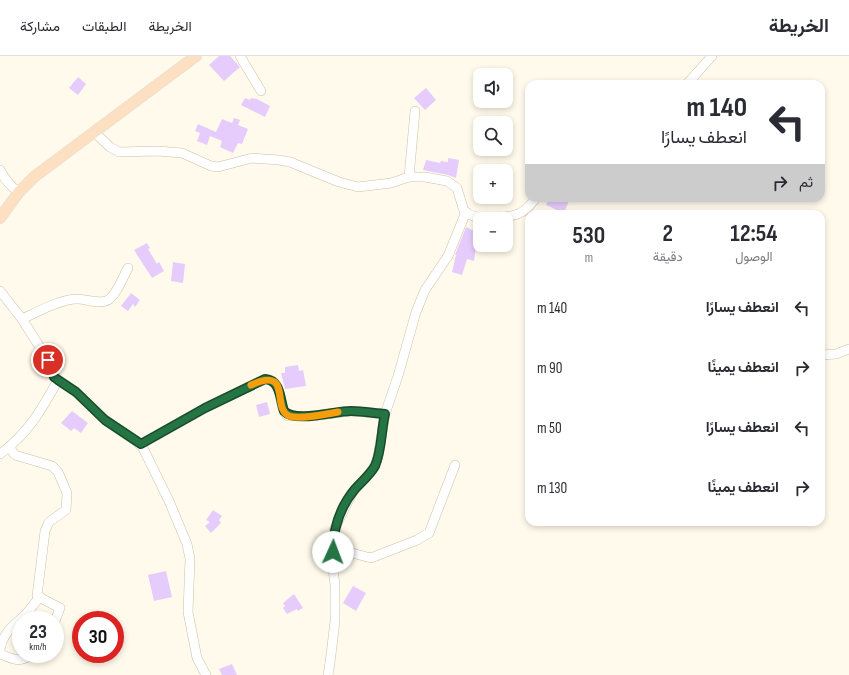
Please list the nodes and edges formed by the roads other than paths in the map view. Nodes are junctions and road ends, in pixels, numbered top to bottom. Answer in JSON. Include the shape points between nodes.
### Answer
{"nodes":[{"id":1,"x":196,"y":56,"type":"edge"},
{"id":2,"x":240,"y":56,"type":"edge"},
{"id":3,"x":712,"y":56,"type":"edge"},
{"id":4,"x":691,"y":80,"type":"edge"},
{"id":5,"x":261,"y":91,"type":"dead end"},
{"id":6,"x":415,"y":111,"type":"dead end"},
{"id":7,"x":94,"y":132,"type":"junction"},
{"id":8,"x":0,"y":170,"type":"edge"},
{"id":9,"x":409,"y":177,"type":"junction"},
{"id":10,"x":19,"y":192,"type":"junction"},
{"id":11,"x":532,"y":202,"type":"edge"},
{"id":12,"x":525,"y":210,"type":"edge"},
{"id":13,"x":525,"y":210,"type":"edge"},
{"id":14,"x":466,"y":212,"type":"junction"},
{"id":15,"x":0,"y":218,"type":"edge"},
{"id":16,"x":128,"y":268,"type":"dead end"},
{"id":17,"x":0,"y":291,"type":"edge"},
{"id":18,"x":22,"y":319,"type":"junction"},
{"id":19,"x":849,"y":349,"type":"edge"},
{"id":20,"x":825,"y":355,"type":"edge"},
{"id":21,"x":58,"y":380,"type":"junction"},
{"id":22,"x":385,"y":414,"type":"junction"},
{"id":23,"x":141,"y":444,"type":"junction"},
{"id":24,"x":9,"y":447,"type":"junction"},
{"id":25,"x":0,"y":454,"type":"edge"},
{"id":26,"x":455,"y":465,"type":"dead end"},
{"id":27,"x":333,"y":548,"type":"junction"},
{"id":28,"x":40,"y":597,"type":"junction"},
{"id":29,"x":59,"y":611,"type":"edge"},
{"id":30,"x":0,"y":650,"type":"edge"},
{"id":31,"x":0,"y":654,"type":"edge"},
{"id":32,"x":12,"y":659,"type":"edge"},
{"id":33,"x":206,"y":675,"type":"edge"},
{"id":34,"x":328,"y":675,"type":"edge"}],
"edges":[{"from":1,"to":7,"type":"main road"},
{"from":2,"to":5,"type":"street"},
{"from":3,"to":4,"type":"street"},
{"from":6,"to":9,"type":"street"},
{"from":7,"to":9,"type":"street","via":[[119,152],[182,153],[218,167],[252,158],[279,160],[358,187],[391,183]]},
{"from":7,"to":10,"type":"main road","via":[[51,163]]},
{"from":8,"to":10,"type":"street","via":[[12,187]]},
{"from":9,"to":14,"type":"street","via":[[425,177],[453,183]]},
{"from":10,"to":15,"type":"main road"},
{"from":11,"to":12,"type":"street"},
{"from":13,"to":14,"type":"street","via":[[505,217],[475,217]]},
{"from":14,"to":22,"type":"street","via":[[448,256],[425,290],[418,307],[397,382]]},
{"from":16,"to":18,"type":"street","via":[[115,292],[107,300],[69,300]]},
{"from":17,"to":18,"type":"street"},
{"from":18,"to":21,"type":"street"},
{"from":19,"to":20,"type":"street"},
{"from":21,"to":23,"type":"street","via":[[76,392],[105,420]]},
{"from":21,"to":24,"type":"street","via":[[30,426]]},
{"from":22,"to":23,"type":"street","via":[[351,411],[290,416],[284,411],[277,386],[271,380],[265,379],[205,408]]},
{"from":22,"to":27,"type":"street","via":[[375,465],[345,505],[334,530]]},
{"from":23,"to":33,"type":"street","via":[[187,544],[190,559],[188,612],[197,658]]},
{"from":24,"to":25,"type":"street"},
{"from":24,"to":28,"type":"street","via":[[16,455],[52,466],[58,472],[67,493],[66,510],[49,522],[45,531],[37,596]]},
{"from":26,"to":27,"type":"street","via":[[428,532],[417,540],[371,558]]},
{"from":27,"to":34,"type":"street","via":[[335,621]]},
{"from":28,"to":29,"type":"street","via":[[60,608]]},
{"from":28,"to":30,"type":"street","via":[[24,617],[16,621],[1,641]]},
{"from":31,"to":32,"type":"street"}]}
